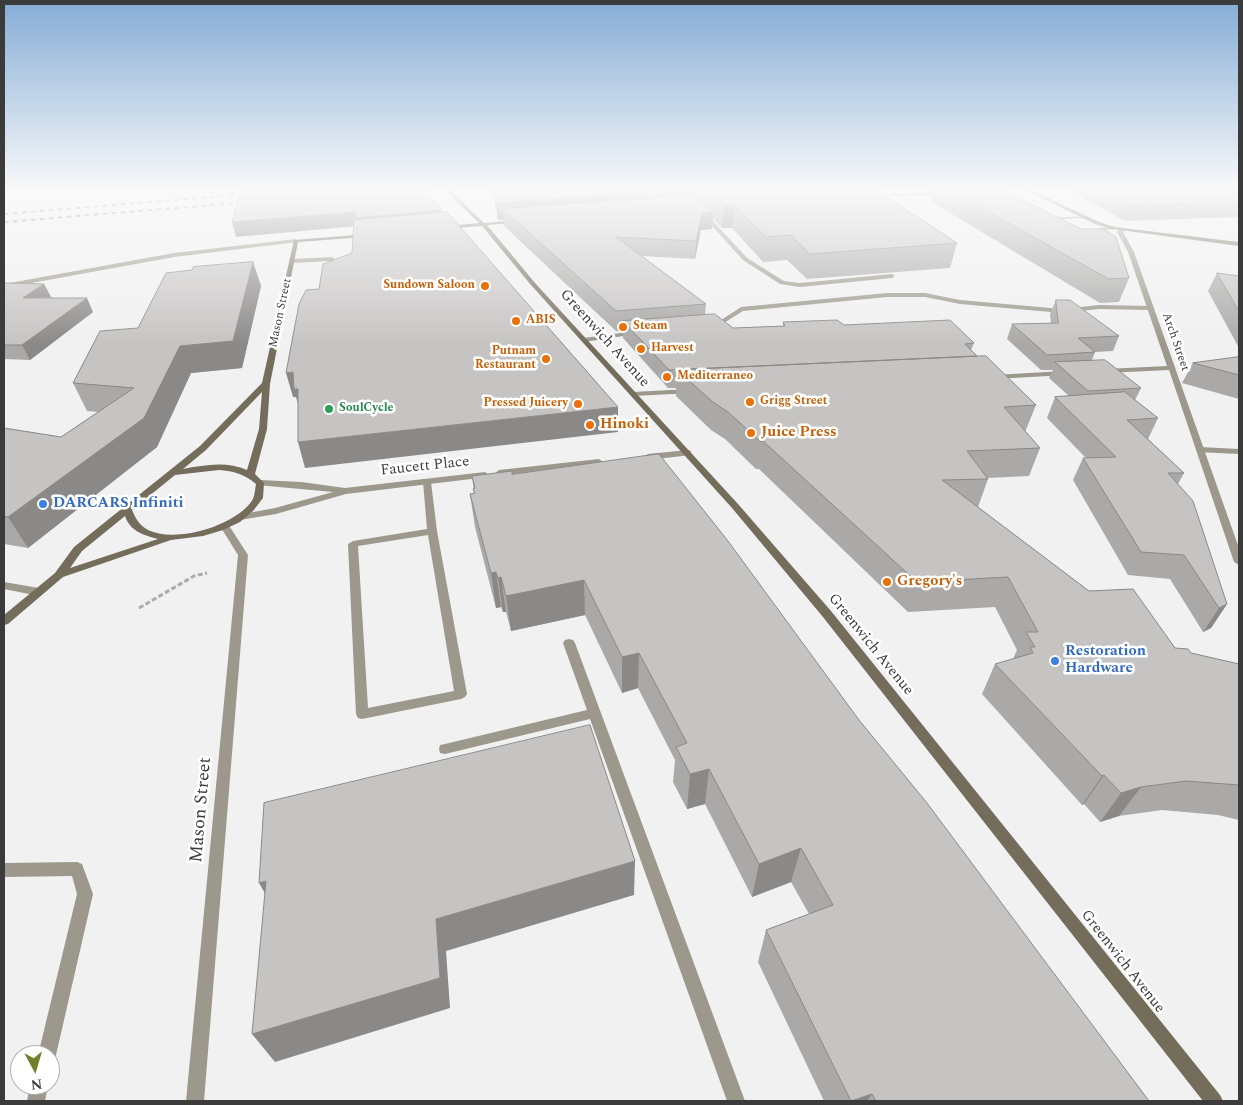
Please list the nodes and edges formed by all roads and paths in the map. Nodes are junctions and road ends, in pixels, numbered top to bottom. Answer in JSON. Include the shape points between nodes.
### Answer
{"nodes":[{"id":1,"x":296,"y":241,"type":"edge"},
{"id":2,"x":291,"y":242,"type":"edge"},
{"id":3,"x":497,"y":242,"type":"edge"},
{"id":4,"x":729,"y":242,"type":"edge"},
{"id":5,"x":1125,"y":242,"type":"edge"},
{"id":6,"x":1221,"y":242,"type":"edge"},
{"id":7,"x":1239,"y":244,"type":"edge"},
{"id":8,"x":292,"y":260,"type":"junction"},
{"id":9,"x":334,"y":275,"type":"edge"},
{"id":10,"x":892,"y":276,"type":"edge"},
{"id":11,"x":4,"y":286,"type":"edge"},
{"id":12,"x":1151,"y":308,"type":"junction"},
{"id":13,"x":704,"y":328,"type":"edge"},
{"id":14,"x":640,"y":333,"type":"edge"},
{"id":15,"x":584,"y":340,"type":"junction"},
{"id":16,"x":1172,"y":368,"type":"junction"},
{"id":17,"x":1094,"y":372,"type":"edge"},
{"id":18,"x":1074,"y":373,"type":"edge"},
{"id":19,"x":986,"y":377,"type":"edge"},
{"id":20,"x":266,"y":384,"type":"junction"},
{"id":21,"x":701,"y":390,"type":"edge"},
{"id":22,"x":633,"y":394,"type":"junction"},
{"id":23,"x":1200,"y":450,"type":"junction"},
{"id":24,"x":1239,"y":452,"type":"edge"},
{"id":25,"x":688,"y":453,"type":"junction"},
{"id":26,"x":637,"y":458,"type":"edge"},
{"id":27,"x":608,"y":461,"type":"edge"},
{"id":28,"x":172,"y":473,"type":"junction"},
{"id":29,"x":251,"y":473,"type":"junction"},
{"id":30,"x":427,"y":482,"type":"junction"},
{"id":31,"x":260,"y":483,"type":"junction"},
{"id":32,"x":345,"y":491,"type":"junction"},
{"id":33,"x":128,"y":510,"type":"junction"},
{"id":34,"x":240,"y":517,"type":"junction"},
{"id":35,"x":225,"y":526,"type":"junction"},
{"id":36,"x":432,"y":531,"type":"junction"},
{"id":37,"x":170,"y":538,"type":"junction"},
{"id":38,"x":1239,"y":562,"type":"edge"},
{"id":39,"x":207,"y":573,"type":"dead end"},
{"id":40,"x":59,"y":575,"type":"junction"},
{"id":41,"x":4,"y":585,"type":"edge"},
{"id":42,"x":39,"y":592,"type":"junction"},
{"id":43,"x":139,"y":608,"type":"dead end"},
{"id":44,"x":4,"y":622,"type":"edge"},
{"id":45,"x":569,"y":643,"type":"dead end"},
{"id":46,"x":595,"y":713,"type":"junction"},
{"id":47,"x":445,"y":748,"type":"dead end"},
{"id":48,"x":4,"y":870,"type":"edge"},
{"id":49,"x":48,"y":1045,"type":"edge"},
{"id":50,"x":195,"y":1101,"type":"edge"},
{"id":51,"x":736,"y":1101,"type":"edge"},
{"id":52,"x":1214,"y":1101,"type":"edge"}],
"edges":[{"from":1,"to":8,"type":"main road","name":"Mason Street"},
{"from":2,"to":11,"type":"street","via":[[174,255]]},
{"from":3,"to":15,"type":"main road","name":"Greenwich Avenue"},
{"from":4,"to":10,"type":"street","via":[[745,259],[782,283]]},
{"from":5,"to":12,"type":"street","name":"Arch Street"},
{"from":6,"to":7,"type":"main road"},
{"from":8,"to":9,"type":"street","via":[[332,259],[336,262]]},
{"from":8,"to":20,"type":"main road","name":"Mason Street"},
{"from":12,"to":13,"type":"street","via":[[1099,307],[1062,311],[979,304],[925,295],[887,296],[741,309],[713,328]]},
{"from":12,"to":16,"type":"street","name":"Arch Street"},
{"from":14,"to":15,"type":"street"},
{"from":15,"to":22,"type":"main road","name":"Greenwich Avenue"},
{"from":16,"to":17,"type":"street"},
{"from":16,"to":23,"type":"street","name":"Arch Street"},
{"from":18,"to":19,"type":"street"},
{"from":20,"to":28,"type":"main road","via":[[223,429]]},
{"from":20,"to":29,"type":"main road","name":"Mason Street","via":[[267,403]]},
{"from":21,"to":22,"type":"street"},
{"from":22,"to":25,"type":"main road","name":"Greenwich Avenue"},
{"from":23,"to":24,"type":"street"},
{"from":23,"to":38,"type":"street","name":"Arch Street"},
{"from":25,"to":26,"type":"street"},
{"from":25,"to":52,"type":"main road","name":"Greenwich Avenue","via":[[827,614]]},
{"from":27,"to":30,"type":"street","name":"Faucett Place"},
{"from":28,"to":29,"type":"main road","via":[[208,467],[236,468]]},
{"from":28,"to":33,"type":"main road"},
{"from":29,"to":31,"type":"main road"},
{"from":30,"to":32,"type":"street","name":"Faucett Place"},
{"from":30,"to":36,"type":"street"},
{"from":31,"to":32,"type":"street","name":"Faucett Place"},
{"from":31,"to":34,"type":"main road","via":[[259,497],[254,506]]},
{"from":32,"to":34,"type":"street","name":"Faucett Place","via":[[276,511]]},
{"from":33,"to":37,"type":"main road","via":[[133,524],[148,534]]},
{"from":33,"to":40,"type":"main road","via":[[78,549]]},
{"from":34,"to":35,"type":"main road"},
{"from":35,"to":37,"type":"main road","via":[[203,534]]},
{"from":35,"to":50,"type":"street","name":"Mason Street","via":[[243,555]]},
{"from":36,"to":36,"type":"street","via":[[353,544],[362,714],[461,694]]},
{"from":37,"to":40,"type":"main road"},
{"from":39,"to":43,"type":"path","via":[[194,576]]},
{"from":40,"to":42,"type":"main road"},
{"from":41,"to":42,"type":"street"},
{"from":42,"to":44,"type":"main road"},
{"from":45,"to":46,"type":"street"},
{"from":46,"to":47,"type":"street"},
{"from":46,"to":51,"type":"street"},
{"from":48,"to":49,"type":"street","via":[[76,869],[85,894]]}]}
